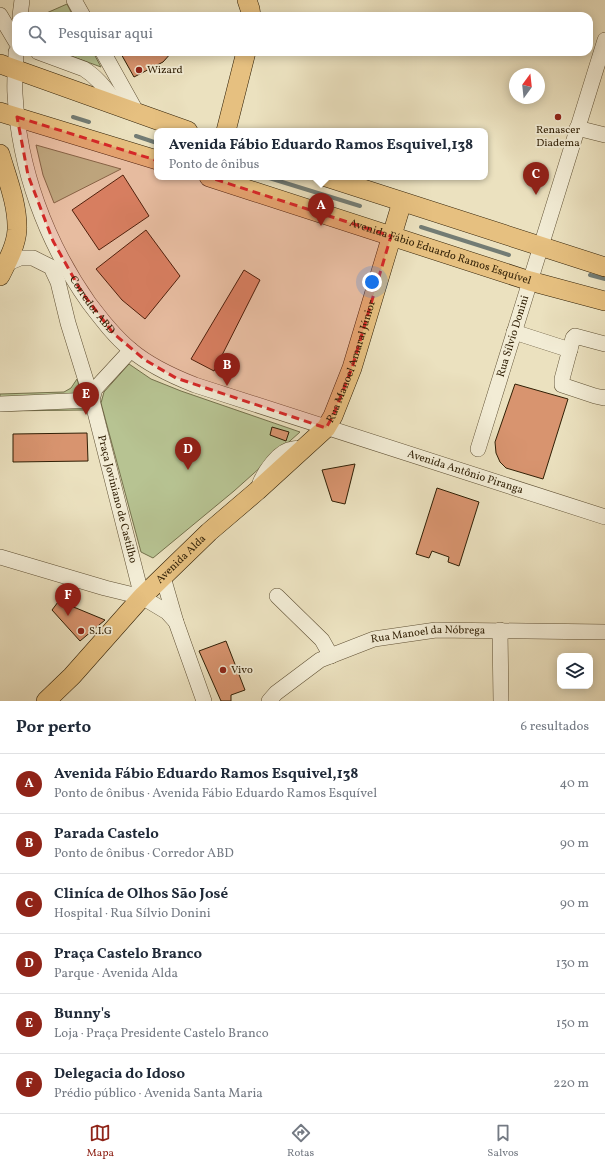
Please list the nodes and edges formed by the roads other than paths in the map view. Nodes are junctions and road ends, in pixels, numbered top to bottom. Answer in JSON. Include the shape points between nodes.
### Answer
{"nodes":[{"id":1,"x":22,"y":0,"type":"edge"},
{"id":2,"x":74,"y":0,"type":"edge"},
{"id":3,"x":247,"y":0,"type":"edge"},
{"id":4,"x":20,"y":12,"type":"edge"},
{"id":5,"x":81,"y":12,"type":"edge"},
{"id":6,"x":250,"y":12,"type":"edge"},
{"id":7,"x":0,"y":15,"type":"edge"},
{"id":8,"x":12,"y":36,"type":"edge"},
{"id":9,"x":0,"y":38,"type":"edge"},
{"id":10,"x":605,"y":40,"type":"edge"},
{"id":11,"x":12,"y":42,"type":"edge"},
{"id":12,"x":49,"y":56,"type":"edge"},
{"id":13,"x":105,"y":56,"type":"edge"},
{"id":14,"x":245,"y":56,"type":"edge"},
{"id":15,"x":8,"y":65,"type":"edge"},
{"id":16,"x":129,"y":110,"type":"junction"},
{"id":17,"x":9,"y":114,"type":"edge"},
{"id":18,"x":180,"y":128,"type":"edge"},
{"id":19,"x":227,"y":128,"type":"edge"},
{"id":20,"x":577,"y":128,"type":"junction"},
{"id":21,"x":605,"y":135,"type":"edge"},
{"id":22,"x":0,"y":154,"type":"edge"},
{"id":23,"x":154,"y":159,"type":"edge"},
{"id":24,"x":218,"y":180,"type":"edge"},
{"id":25,"x":335,"y":180,"type":"edge"},
{"id":26,"x":7,"y":196,"type":"edge"},
{"id":27,"x":402,"y":202,"type":"junction"},
{"id":28,"x":392,"y":236,"type":"junction"},
{"id":29,"x":541,"y":247,"type":"junction"},
{"id":30,"x":605,"y":267,"type":"edge"},
{"id":31,"x":3,"y":270,"type":"edge"},
{"id":32,"x":530,"y":281,"type":"junction"},
{"id":33,"x":605,"y":301,"type":"edge"},
{"id":34,"x":514,"y":332,"type":"junction"},
{"id":35,"x":605,"y":344,"type":"edge"},
{"id":36,"x":131,"y":350,"type":"junction"},
{"id":37,"x":570,"y":350,"type":"junction"},
{"id":38,"x":605,"y":397,"type":"edge"},
{"id":39,"x":92,"y":400,"type":"junction"},
{"id":40,"x":0,"y":404,"type":"edge"},
{"id":41,"x":326,"y":428,"type":"junction"},
{"id":42,"x":478,"y":449,"type":"dead end"},
{"id":43,"x":605,"y":517,"type":"edge"},
{"id":44,"x":0,"y":557,"type":"edge"},
{"id":45,"x":163,"y":577,"type":"junction"},
{"id":46,"x":277,"y":596,"type":"dead end"},
{"id":47,"x":142,"y":597,"type":"junction"},
{"id":48,"x":176,"y":622,"type":"junction"},
{"id":49,"x":500,"y":630,"type":"junction"},
{"id":50,"x":605,"y":632,"type":"edge"},
{"id":51,"x":331,"y":656,"type":"junction"},
{"id":52,"x":46,"y":701,"type":"edge"},
{"id":53,"x":204,"y":701,"type":"edge"},
{"id":54,"x":269,"y":701,"type":"edge"},
{"id":55,"x":501,"y":701,"type":"edge"}],
"edges":[{"from":1,"to":4,"type":"street"},
{"from":2,"to":5,"type":"street"},
{"from":3,"to":6,"type":"main road"},
{"from":7,"to":8,"type":"street"},
{"from":9,"to":11,"type":"street"},
{"from":10,"to":20,"type":"street","name":"Rua Sílvio Donini"},
{"from":12,"to":16,"type":"street","via":[[91,73]]},
{"from":13,"to":16,"type":"street"},
{"from":14,"to":19,"type":"main road"},
{"from":15,"to":16,"type":"main road"},
{"from":15,"to":17,"type":"street","name":"Corredor ABD","via":[[15,96]]},
{"from":16,"to":18,"type":"main road"},
{"from":17,"to":23,"type":"main road"},
{"from":17,"to":36,"type":"street","name":"Corredor ABD","via":[[22,146],[41,216],[52,241],[86,297],[113,333]]},
{"from":20,"to":21,"type":"street"},
{"from":20,"to":29,"type":"street","name":"Rua Sílvio Donini"},
{"from":22,"to":26,"type":"main road"},
{"from":24,"to":28,"type":"main road","name":"Avenida Fábio Eduardo Ramos Esquível"},
{"from":25,"to":27,"type":"main road"},
{"from":26,"to":31,"type":"main road","via":[[17,230]]},
{"from":27,"to":28,"type":"main road","name":"Rua Manoel Amaral Júnior"},
{"from":27,"to":29,"type":"main road"},
{"from":28,"to":32,"type":"main road","name":"Avenida Fábio Eduardo Ramos Esquível"},
{"from":28,"to":41,"type":"main road","name":"Rua Manoel Amaral Júnior","via":[[352,368]]},
{"from":29,"to":30,"type":"main road"},
{"from":29,"to":32,"type":"street","name":"Rua Sílvio Donini"},
{"from":31,"to":39,"type":"street","name":"Praça Joviniano de Castilho","via":[[20,258],[33,258],[51,268],[58,282]]},
{"from":32,"to":33,"type":"main road","name":"Avenida Fábio Eduardo Ramos Esquível"},
{"from":32,"to":34,"type":"street","name":"Rua Sílvio Donini"},
{"from":34,"to":37,"type":"street"},
{"from":34,"to":42,"type":"street","name":"Rua Sílvio Donini"},
{"from":35,"to":37,"type":"street","via":[[576,335]]},
{"from":36,"to":39,"type":"street","via":[[95,389]]},
{"from":36,"to":41,"type":"street","name":"Corredor ABD","via":[[176,378]]},
{"from":37,"to":38,"type":"street","via":[[562,385]]},
{"from":39,"to":40,"type":"street"},
{"from":39,"to":47,"type":"street","name":"Praça Joviniano de Castilho"},
{"from":41,"to":43,"type":"street","name":"Avenida Antônio Piranga"},
{"from":41,"to":45,"type":"main road","name":"Avenida Alda","via":[[209,532]]},
{"from":44,"to":47,"type":"street"},
{"from":45,"to":47,"type":"main road","name":"Avenida Alda"},
{"from":45,"to":48,"type":"street"},
{"from":46,"to":51,"type":"street","via":[[322,640]]},
{"from":47,"to":48,"type":"street","via":[[167,612]]},
{"from":47,"to":52,"type":"main road","name":"Avenida Alda","via":[[72,676]]},
{"from":48,"to":53,"type":"street"},
{"from":49,"to":50,"type":"street","name":"Rua Manoel da Nóbrega"},
{"from":49,"to":51,"type":"street","name":"Rua Manoel da Nóbrega","via":[[436,630],[374,639]]},
{"from":49,"to":55,"type":"street"},
{"from":51,"to":54,"type":"street","name":"Rua Manoel da Nóbrega","via":[[320,660]]}]}
